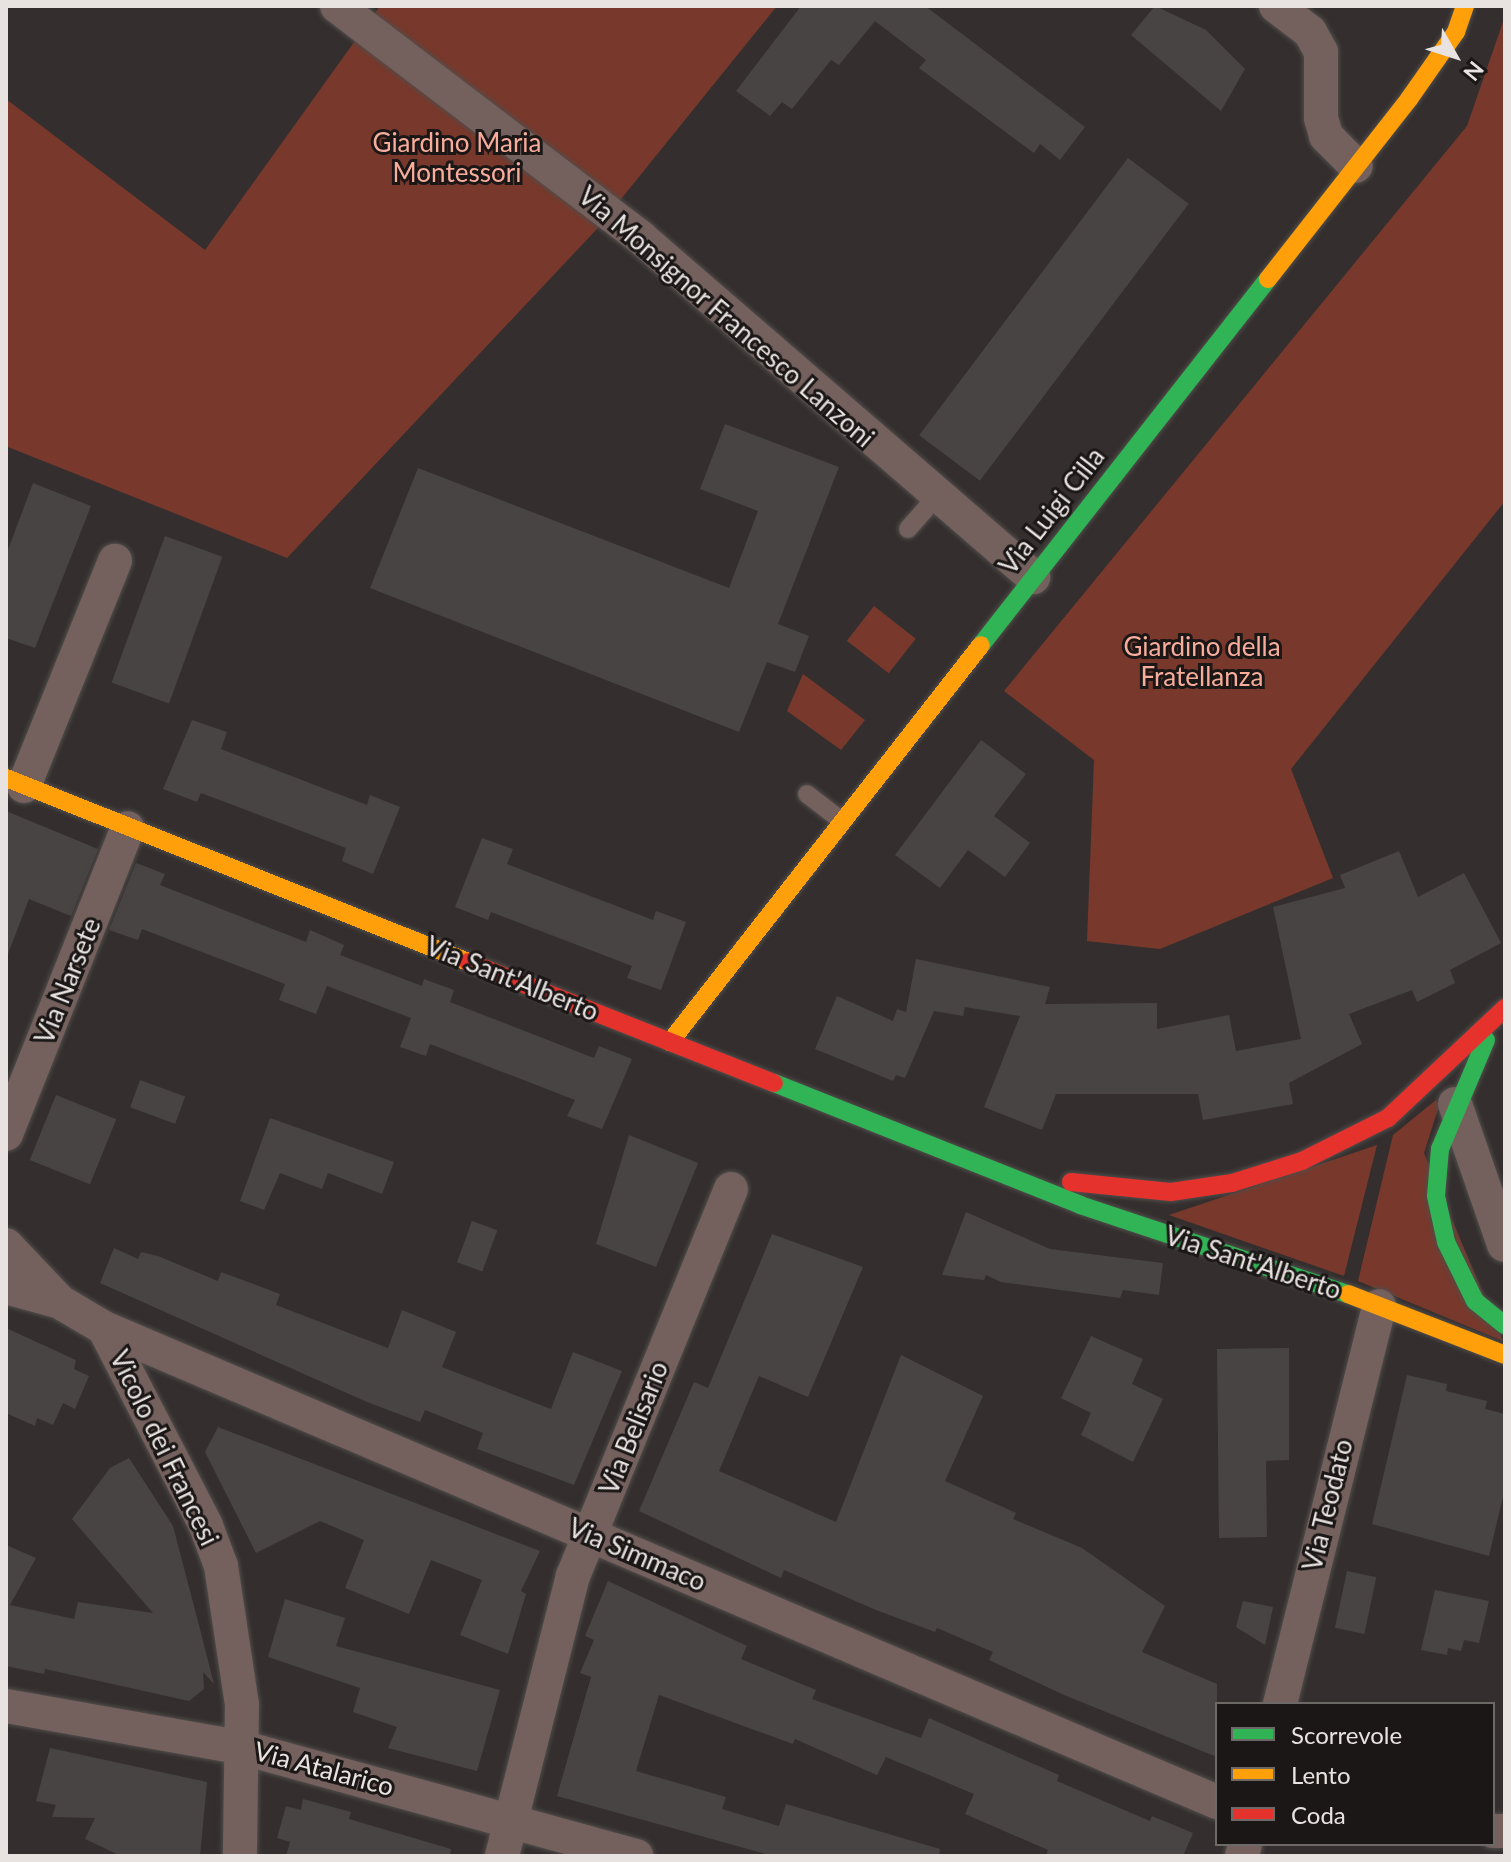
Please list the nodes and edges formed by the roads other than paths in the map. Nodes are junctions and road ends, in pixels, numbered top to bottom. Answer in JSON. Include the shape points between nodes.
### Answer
{"nodes":[{"id":1,"x":337,"y":6,"type":"edge"},
{"id":2,"x":1276,"y":6,"type":"edge"},
{"id":3,"x":1465,"y":6,"type":"edge"},
{"id":4,"x":1356,"y":166,"type":"junction"},
{"id":5,"x":937,"y":496,"type":"junction"},
{"id":6,"x":908,"y":529,"type":"dead end"},
{"id":7,"x":115,"y":561,"type":"dead end"},
{"id":8,"x":1033,"y":577,"type":"junction"},
{"id":9,"x":15,"y":782,"type":"edge"},
{"id":10,"x":807,"y":794,"type":"dead end"},
{"id":11,"x":842,"y":821,"type":"junction"},
{"id":12,"x":128,"y":828,"type":"junction"},
{"id":13,"x":1500,"y":1014,"type":"edge"},
{"id":14,"x":670,"y":1042,"type":"junction"},
{"id":15,"x":14,"y":1093,"type":"edge"},
{"id":16,"x":1455,"y":1104,"type":"junction"},
{"id":17,"x":6,"y":1134,"type":"edge"},
{"id":18,"x":1002,"y":1170,"type":"junction"},
{"id":19,"x":731,"y":1189,"type":"dead end"},
{"id":20,"x":6,"y":1245,"type":"edge"},
{"id":21,"x":1504,"y":1245,"type":"edge"},
{"id":22,"x":6,"y":1287,"type":"edge"},
{"id":23,"x":60,"y":1302,"type":"junction"},
{"id":24,"x":1379,"y":1306,"type":"junction"},
{"id":25,"x":1505,"y":1325,"type":"edge"},
{"id":26,"x":104,"y":1328,"type":"junction"},
{"id":27,"x":1505,"y":1355,"type":"edge"},
{"id":28,"x":590,"y":1535,"type":"junction"},
{"id":29,"x":1280,"y":1702,"type":"edge"},
{"id":30,"x":6,"y":1706,"type":"edge"},
{"id":31,"x":244,"y":1748,"type":"junction"},
{"id":32,"x":1215,"y":1801,"type":"edge"},
{"id":33,"x":511,"y":1819,"type":"junction"},
{"id":34,"x":240,"y":1856,"type":"edge"},
{"id":35,"x":502,"y":1856,"type":"edge"},
{"id":36,"x":636,"y":1856,"type":"edge"}],
"edges":[{"from":1,"to":5,"type":"street","name":"Via Monsignor Francesco Lanzoni","via":[[640,237]]},
{"from":2,"to":4,"type":"street","via":[[1310,32],[1321,52],[1326,136]]},
{"from":3,"to":4,"type":"street","name":"Via Luigi Cilla","via":[[1456,32]]},
{"from":4,"to":8,"type":"street","name":"Via Luigi Cilla"},
{"from":5,"to":6,"type":"lane"},
{"from":5,"to":8,"type":"street","name":"Via Monsignor Francesco Lanzoni"},
{"from":7,"to":9,"type":"street","name":"Via Sant'Alberto"},
{"from":8,"to":11,"type":"street","name":"Via Luigi Cilla"},
{"from":9,"to":12,"type":"street","name":"Via Sant'Alberto"},
{"from":10,"to":11,"type":"lane"},
{"from":11,"to":14,"type":"street","name":"Via Luigi Cilla"},
{"from":12,"to":14,"type":"street","name":"Via Sant'Alberto"},
{"from":12,"to":15,"type":"street","name":"Via Narsete"},
{"from":13,"to":16,"type":"street","name":"Via Sant'Alberto"},
{"from":13,"to":18,"type":"street","name":"Via Sant'Alberto","via":[[1388,1118],[1302,1161],[1232,1183],[1171,1192],[1102,1188]]},
{"from":14,"to":18,"type":"street","name":"Via Sant'Alberto"},
{"from":15,"to":17,"type":"street","name":"Via Narsete"},
{"from":16,"to":21,"type":"street"},
{"from":16,"to":25,"type":"street","name":"Via Sant'Alberto","via":[[1440,1149],[1439,1211],[1446,1242],[1475,1301]]},
{"from":18,"to":24,"type":"street","name":"Via Sant'Alberto","via":[[1080,1205]]},
{"from":19,"to":28,"type":"street","name":"Via Belisario"},
{"from":20,"to":23,"type":"street","name":"Via Simmaco"},
{"from":22,"to":23,"type":"street","name":"Via Simmaco"},
{"from":23,"to":26,"type":"street","name":"Via Simmaco"},
{"from":24,"to":27,"type":"street","name":"Via Sant'Alberto"},
{"from":24,"to":29,"type":"street","name":"Via Teodato"},
{"from":26,"to":28,"type":"street","name":"Via Simmaco"},
{"from":26,"to":31,"type":"street","name":"Vicolo dei Francesi","via":[[206,1526],[221,1566]]},
{"from":28,"to":32,"type":"street","name":"Via Simmaco"},
{"from":28,"to":33,"type":"street","name":"Via Belisario","via":[[573,1576]]},
{"from":30,"to":31,"type":"street","name":"Via Atalarico"},
{"from":31,"to":33,"type":"street","name":"Via Atalarico"},
{"from":31,"to":34,"type":"street","name":"Vicolo dei Francesi"},
{"from":33,"to":35,"type":"street","name":"Via Belisario"},
{"from":33,"to":36,"type":"street","name":"Via Atalarico"}]}
